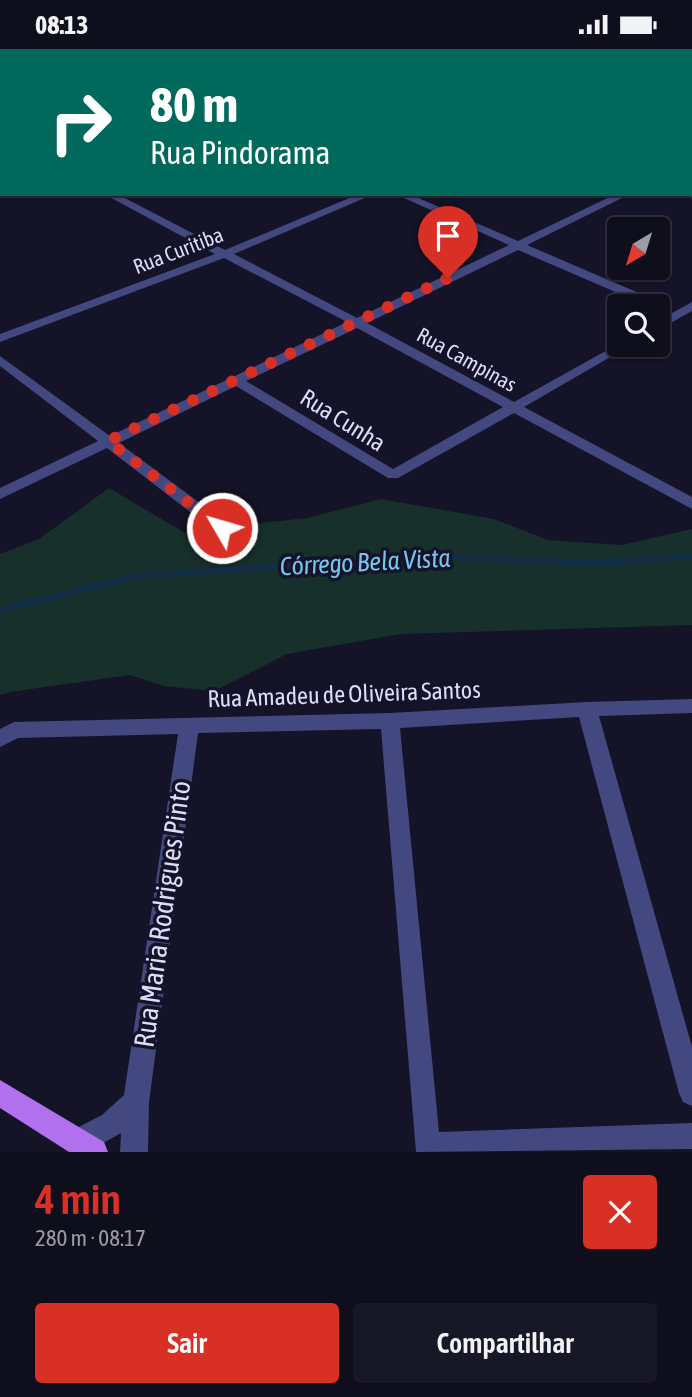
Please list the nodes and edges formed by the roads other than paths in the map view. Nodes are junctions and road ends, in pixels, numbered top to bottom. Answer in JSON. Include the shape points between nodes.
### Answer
{"nodes":[{"id":1,"x":113,"y":196,"type":"edge"},
{"id":2,"x":364,"y":196,"type":"edge"},
{"id":3,"x":404,"y":196,"type":"edge"},
{"id":4,"x":621,"y":196,"type":"edge"},
{"id":5,"x":517,"y":246,"type":"junction"},
{"id":6,"x":222,"y":255,"type":"junction"},
{"id":7,"x":630,"y":294,"type":"edge"},
{"id":8,"x":692,"y":306,"type":"edge"},
{"id":9,"x":670,"y":312,"type":"edge"},
{"id":10,"x":677,"y":315,"type":"junction"},
{"id":11,"x":670,"y":319,"type":"edge"},
{"id":12,"x":692,"y":321,"type":"edge"},
{"id":13,"x":356,"y":322,"type":"junction"},
{"id":14,"x":0,"y":338,"type":"edge"},
{"id":15,"x":607,"y":355,"type":"edge"},
{"id":16,"x":0,"y":360,"type":"edge"},
{"id":17,"x":235,"y":380,"type":"junction"},
{"id":18,"x":513,"y":409,"type":"junction"},
{"id":19,"x":108,"y":441,"type":"junction"},
{"id":20,"x":0,"y":494,"type":"edge"},
{"id":21,"x":692,"y":505,"type":"edge"},
{"id":22,"x":222,"y":528,"type":"dead end"},
{"id":23,"x":692,"y":706,"type":"edge"},
{"id":24,"x":587,"y":709,"type":"junction"},
{"id":25,"x":390,"y":721,"type":"junction"},
{"id":26,"x":189,"y":726,"type":"junction"},
{"id":27,"x":0,"y":740,"type":"edge"},
{"id":28,"x":0,"y":1093,"type":"edge"},
{"id":29,"x":692,"y":1093,"type":"edge"},
{"id":30,"x":136,"y":1102,"type":"junction"},
{"id":31,"x":692,"y":1136,"type":"edge"},
{"id":32,"x":86,"y":1147,"type":"edge"},
{"id":33,"x":134,"y":1152,"type":"edge"}],
"edges":[{"from":1,"to":6,"type":"street","name":"Rua Campinas"},
{"from":2,"to":6,"type":"street","name":"Rua Curitiba"},
{"from":3,"to":5,"type":"street"},
{"from":4,"to":5,"type":"street"},
{"from":5,"to":7,"type":"street"},
{"from":5,"to":13,"type":"street"},
{"from":6,"to":13,"type":"street","name":"Rua Campinas"},
{"from":6,"to":14,"type":"street","name":"Rua Curitiba"},
{"from":8,"to":10,"type":"street"},
{"from":9,"to":10,"type":"street"},
{"from":10,"to":11,"type":"street"},
{"from":10,"to":12,"type":"street"},
{"from":13,"to":17,"type":"street"},
{"from":13,"to":18,"type":"street","name":"Rua Campinas"},
{"from":15,"to":18,"type":"street"},
{"from":16,"to":19,"type":"street"},
{"from":17,"to":18,"type":"street","name":"Rua Cunha","via":[[393,475]]},
{"from":17,"to":19,"type":"street"},
{"from":18,"to":21,"type":"street","name":"Rua Campinas"},
{"from":19,"to":20,"type":"street"},
{"from":19,"to":22,"type":"street"},
{"from":23,"to":24,"type":"street","name":"Rua Amadeu de Oliveira Santos"},
{"from":24,"to":25,"type":"street","name":"Rua Amadeu de Oliveira Santos"},
{"from":24,"to":29,"type":"street"},
{"from":25,"to":26,"type":"street","name":"Rua Amadeu de Oliveira Santos"},
{"from":25,"to":31,"type":"street","via":[[427,1146]]},
{"from":26,"to":27,"type":"street","name":"Rua Amadeu de Oliveira Santos","via":[[14,730]]},
{"from":26,"to":30,"type":"street","name":"Rua Maria Rodrigues Pinto"},
{"from":28,"to":32,"type":"main road"},
{"from":30,"to":32,"type":"street"},
{"from":30,"to":33,"type":"street","name":"Rua Maria Rodrigues Pinto"}]}
